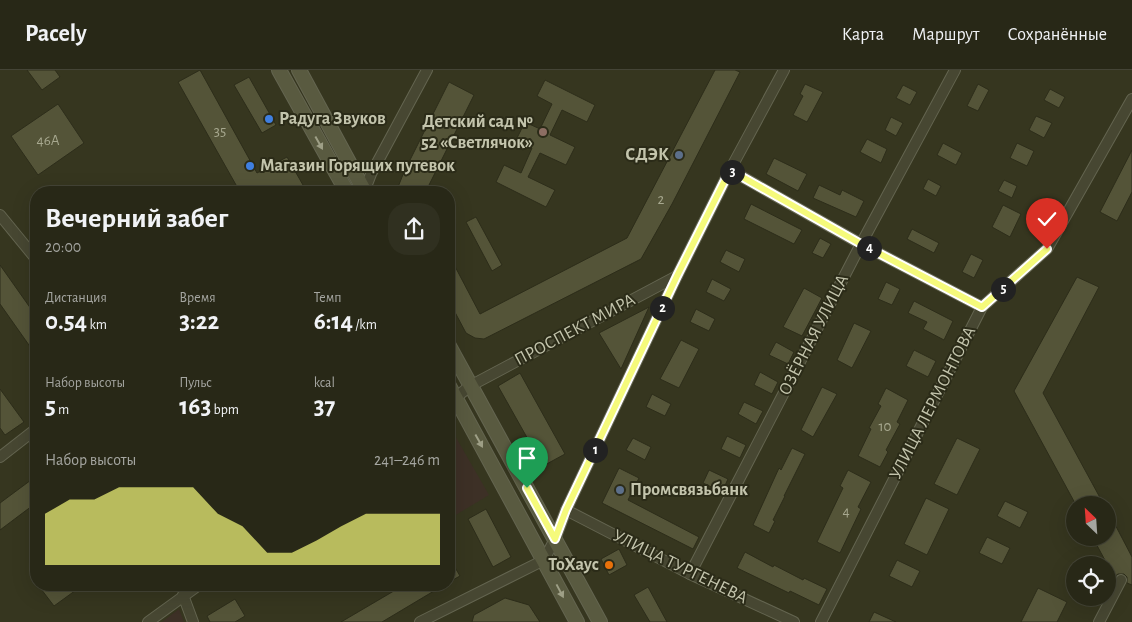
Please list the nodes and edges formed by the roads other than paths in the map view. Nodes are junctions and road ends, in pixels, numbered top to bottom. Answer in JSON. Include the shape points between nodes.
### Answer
{"nodes":[{"id":1,"x":279,"y":70,"type":"edge"},
{"id":2,"x":299,"y":70,"type":"edge"},
{"id":3,"x":427,"y":70,"type":"edge"},
{"id":4,"x":784,"y":70,"type":"edge"},
{"id":5,"x":955,"y":70,"type":"edge"},
{"id":6,"x":1132,"y":99,"type":"edge"},
{"id":7,"x":730,"y":170,"type":"junction"},
{"id":8,"x":344,"y":186,"type":"edge"},
{"id":9,"x":361,"y":186,"type":"edge"},
{"id":10,"x":366,"y":186,"type":"edge"},
{"id":11,"x":0,"y":215,"type":"edge"},
{"id":12,"x":861,"y":244,"type":"junction"},
{"id":13,"x":30,"y":251,"type":"edge"},
{"id":14,"x":677,"y":276,"type":"junction"},
{"id":15,"x":982,"y":307,"type":"junction"},
{"id":16,"x":455,"y":357,"type":"edge"},
{"id":17,"x":470,"y":386,"type":"junction"},
{"id":18,"x":455,"y":398,"type":"edge"},
{"id":19,"x":455,"y":406,"type":"edge"},
{"id":20,"x":30,"y":434,"type":"edge"},
{"id":21,"x":0,"y":457,"type":"edge"},
{"id":22,"x":566,"y":510,"type":"junction"},
{"id":23,"x":555,"y":539,"type":"junction"},
{"id":24,"x":544,"y":560,"type":"junction"},
{"id":25,"x":690,"y":574,"type":"junction"},
{"id":26,"x":1122,"y":580,"type":"dead end"},
{"id":27,"x":190,"y":591,"type":"edge"},
{"id":28,"x":184,"y":595,"type":"junction"},
{"id":29,"x":148,"y":622,"type":"edge"},
{"id":30,"x":194,"y":622,"type":"edge"},
{"id":31,"x":420,"y":622,"type":"edge"},
{"id":32,"x":576,"y":622,"type":"edge"},
{"id":33,"x":600,"y":622,"type":"edge"},
{"id":34,"x":794,"y":622,"type":"edge"},
{"id":35,"x":821,"y":622,"type":"edge"},
{"id":36,"x":1099,"y":622,"type":"edge"}],
"edges":[{"from":1,"to":8,"type":"main road","one_way":true},
{"from":2,"to":9,"type":"main road"},
{"from":3,"to":10,"type":"street"},
{"from":4,"to":7,"type":"street"},
{"from":5,"to":12,"type":"street","name":"ОЗЁРНАЯ УЛИЦА"},
{"from":6,"to":15,"type":"street","name":"УЛИЦА ЛЕРМОНТОВА","via":[[1047,249]]},
{"from":7,"to":12,"type":"street"},
{"from":7,"to":14,"type":"street"},
{"from":11,"to":13,"type":"street"},
{"from":12,"to":15,"type":"street"},
{"from":12,"to":25,"type":"street","name":"ОЗЁРНАЯ УЛИЦА"},
{"from":14,"to":17,"type":"street","name":"ПРОСПЕКТ МИРА"},
{"from":14,"to":22,"type":"street"},
{"from":15,"to":35,"type":"street","name":"УЛИЦА ЛЕРМОНТОВА"},
{"from":16,"to":17,"type":"main road"},
{"from":17,"to":18,"type":"street","name":"ПРОСПЕКТ МИРА"},
{"from":17,"to":23,"type":"main road"},
{"from":19,"to":24,"type":"main road","one_way":true},
{"from":20,"to":21,"type":"street"},
{"from":22,"to":23,"type":"street"},
{"from":22,"to":25,"type":"street","name":"УЛИЦА ТУРГЕНЕВА"},
{"from":23,"to":24,"type":"street"},
{"from":23,"to":33,"type":"main road"},
{"from":24,"to":31,"type":"street"},
{"from":24,"to":32,"type":"main road","one_way":true},
{"from":25,"to":34,"type":"street","name":"УЛИЦА ТУРГЕНЕВА"},
{"from":26,"to":36,"type":"street"},
{"from":27,"to":28,"type":"street"},
{"from":28,"to":29,"type":"street"},
{"from":28,"to":30,"type":"street"}]}
